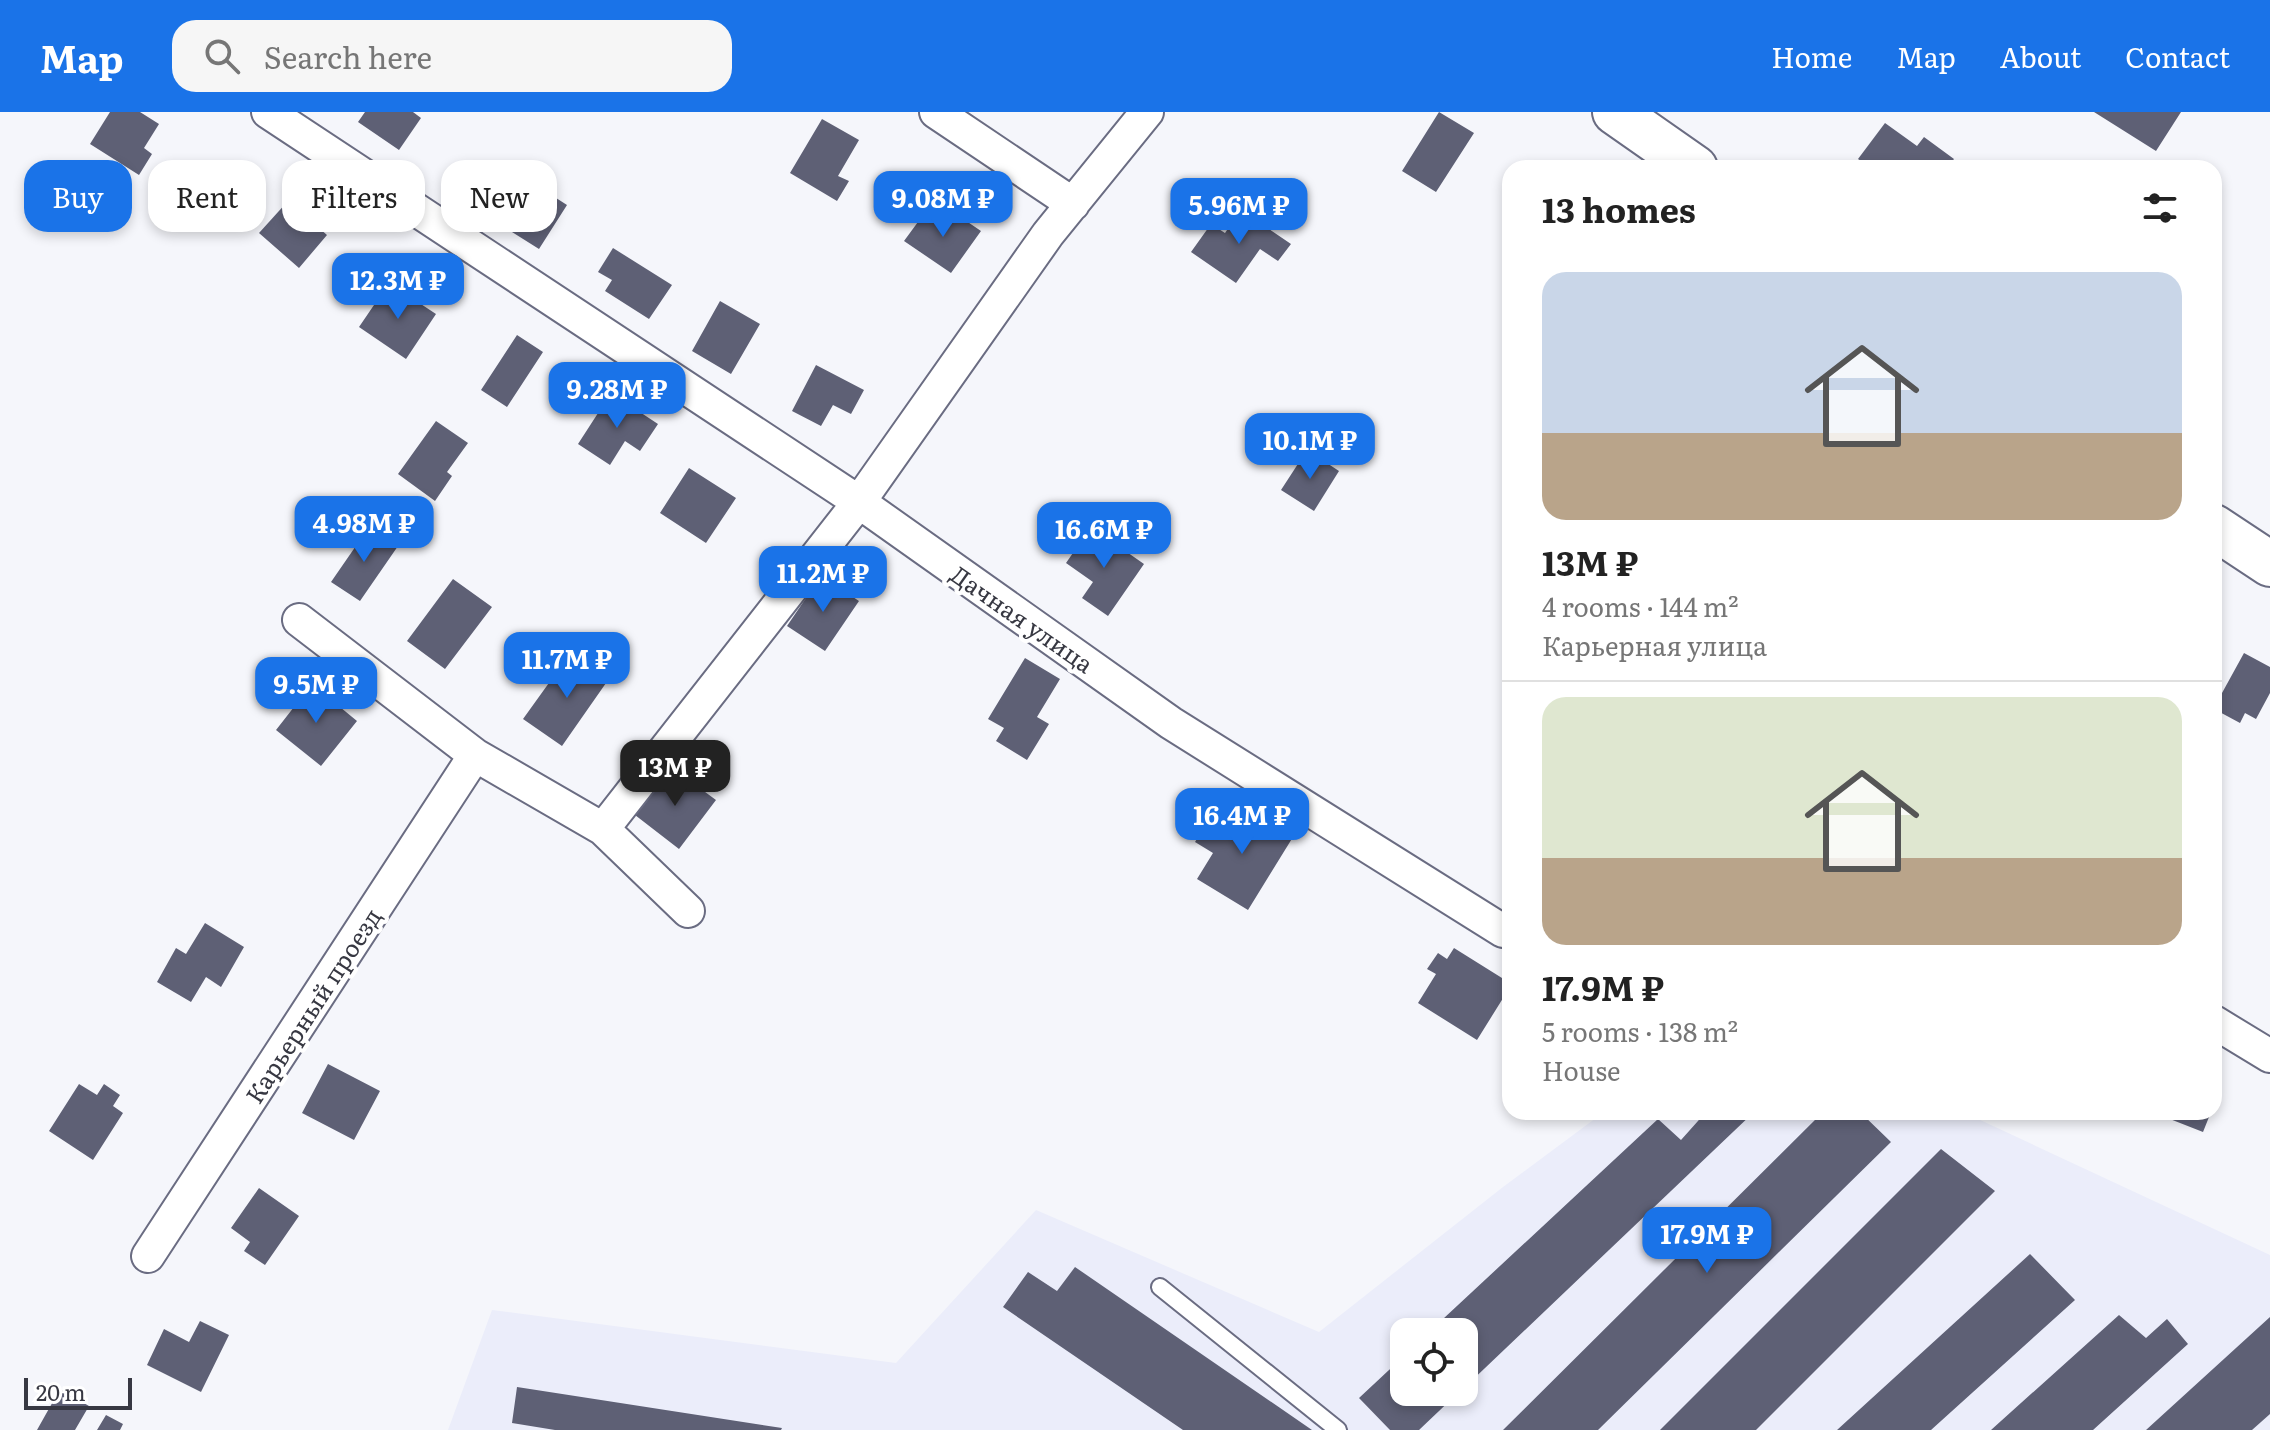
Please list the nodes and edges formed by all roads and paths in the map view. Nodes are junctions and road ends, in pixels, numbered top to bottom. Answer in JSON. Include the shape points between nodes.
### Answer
{"nodes":[{"id":1,"x":268,"y":112,"type":"edge"},
{"id":2,"x":936,"y":112,"type":"edge"},
{"id":3,"x":1147,"y":112,"type":"edge"},
{"id":4,"x":1615,"y":112,"type":"edge"},
{"id":5,"x":1684,"y":160,"type":"edge"},
{"id":6,"x":1073,"y":204,"type":"junction"},
{"id":7,"x":859,"y":502,"type":"junction"},
{"id":8,"x":2222,"y":532,"type":"edge"},
{"id":9,"x":2270,"y":564,"type":"edge"},
{"id":10,"x":299,"y":620,"type":"dead end"},
{"id":11,"x":475,"y":755,"type":"junction"},
{"id":12,"x":603,"y":829,"type":"junction"},
{"id":13,"x":688,"y":911,"type":"dead end"},
{"id":14,"x":1502,"y":930,"type":"edge"},
{"id":15,"x":2222,"y":1027,"type":"edge"},
{"id":16,"x":2270,"y":1056,"type":"edge"},
{"id":17,"x":148,"y":1256,"type":"dead end"},
{"id":18,"x":1160,"y":1287,"type":"dead end"},
{"id":19,"x":1338,"y":1430,"type":"edge"}],
"edges":[{"from":1,"to":7,"type":"street","name":"Дачная улица"},
{"from":2,"to":6,"type":"street"},
{"from":3,"to":6,"type":"street"},
{"from":4,"to":5,"type":"main road"},
{"from":6,"to":7,"type":"street"},
{"from":7,"to":12,"type":"street"},
{"from":7,"to":14,"type":"street","name":"Дачная улица","via":[[1171,723]]},
{"from":8,"to":9,"type":"main road"},
{"from":10,"to":11,"type":"street"},
{"from":11,"to":12,"type":"street"},
{"from":11,"to":17,"type":"street","name":"Карьерный проезд"},
{"from":12,"to":13,"type":"street"},
{"from":15,"to":16,"type":"street"},
{"from":18,"to":19,"type":"lane"}]}
